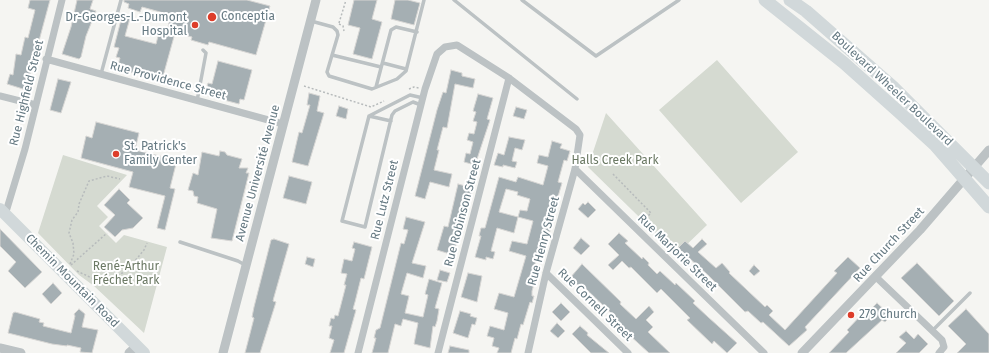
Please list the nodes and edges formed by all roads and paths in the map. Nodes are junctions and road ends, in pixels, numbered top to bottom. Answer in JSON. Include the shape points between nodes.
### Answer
{"nodes":[{"id":1,"x":62,"y":0,"type":"edge"},
{"id":2,"x":121,"y":0,"type":"edge"},
{"id":3,"x":316,"y":0,"type":"edge"},
{"id":4,"x":346,"y":0,"type":"edge"},
{"id":5,"x":424,"y":0,"type":"edge"},
{"id":6,"x":454,"y":0,"type":"edge"},
{"id":7,"x":522,"y":0,"type":"edge"},
{"id":8,"x":679,"y":0,"type":"edge"},
{"id":9,"x":760,"y":0,"type":"edge"},
{"id":10,"x":765,"y":0,"type":"edge"},
{"id":11,"x":790,"y":0,"type":"edge"},
{"id":12,"x":794,"y":0,"type":"edge"},
{"id":13,"x":806,"y":11,"type":"junction"},
{"id":14,"x":784,"y":16,"type":"junction"},
{"id":15,"x":310,"y":21,"type":"junction"},
{"id":16,"x":339,"y":24,"type":"dead end"},
{"id":17,"x":417,"y":32,"type":"junction"},
{"id":18,"x":203,"y":50,"type":"dead end"},
{"id":19,"x":332,"y":55,"type":"junction"},
{"id":20,"x":46,"y":59,"type":"junction"},
{"id":21,"x":382,"y":65,"type":"junction"},
{"id":22,"x":406,"y":69,"type":"junction"},
{"id":23,"x":101,"y":74,"type":"junction"},
{"id":24,"x":509,"y":78,"type":"junction"},
{"id":25,"x":304,"y":86,"type":"dead end"},
{"id":26,"x":376,"y":87,"type":"junction"},
{"id":27,"x":426,"y":89,"type":"junction"},
{"id":28,"x":407,"y":90,"type":"dead end"},
{"id":29,"x":0,"y":96,"type":"edge"},
{"id":30,"x":388,"y":99,"type":"dead end"},
{"id":31,"x":578,"y":99,"type":"dead end"},
{"id":32,"x":197,"y":101,"type":"junction"},
{"id":33,"x":422,"y":101,"type":"junction"},
{"id":34,"x":36,"y":105,"type":"junction"},
{"id":35,"x":369,"y":116,"type":"junction"},
{"id":36,"x":390,"y":121,"type":"junction"},
{"id":37,"x":283,"y":124,"type":"junction"},
{"id":38,"x":989,"y":150,"type":"edge"},
{"id":39,"x":574,"y":170,"type":"junction"},
{"id":40,"x":613,"y":174,"type":"dead end"},
{"id":41,"x":120,"y":179,"type":"dead end"},
{"id":42,"x":989,"y":182,"type":"edge"},
{"id":43,"x":989,"y":207,"type":"edge"},
{"id":44,"x":2,"y":212,"type":"edge"},
{"id":45,"x":635,"y":228,"type":"junction"},
{"id":46,"x":107,"y":233,"type":"dead end"},
{"id":47,"x":180,"y":242,"type":"dead end"},
{"id":48,"x":148,"y":243,"type":"dead end"},
{"id":49,"x":246,"y":266,"type":"junction"},
{"id":50,"x":74,"y":270,"type":"dead end"},
{"id":51,"x":546,"y":273,"type":"junction"},
{"id":52,"x":876,"y":277,"type":"junction"},
{"id":53,"x":970,"y":293,"type":"dead end"},
{"id":54,"x":933,"y":330,"type":"junction"},
{"id":55,"x":0,"y":348,"type":"edge"},
{"id":56,"x":137,"y":351,"type":"edge"},
{"id":57,"x":21,"y":353,"type":"edge"},
{"id":58,"x":223,"y":353,"type":"edge"},
{"id":59,"x":358,"y":353,"type":"edge"},
{"id":60,"x":438,"y":353,"type":"edge"},
{"id":61,"x":528,"y":353,"type":"edge"},
{"id":62,"x":628,"y":353,"type":"edge"},
{"id":63,"x":764,"y":353,"type":"edge"},
{"id":64,"x":802,"y":353,"type":"edge"},
{"id":65,"x":939,"y":353,"type":"edge"}],
"edges":[{"from":1,"to":20,"type":"street","name":"Rue Highfield Street"},
{"from":2,"to":23,"type":"lane"},
{"from":3,"to":15,"type":"street","name":"Avenue Université Avenue"},
{"from":4,"to":16,"type":"path"},
{"from":5,"to":17,"type":"lane"},
{"from":6,"to":31,"type":"lane"},
{"from":7,"to":8,"type":"lane","via":[[596,56]]},
{"from":9,"to":14,"type":"highway"},
{"from":10,"to":14,"type":"highway","name":"Boulevard Wheeler Boulevard"},
{"from":11,"to":13,"type":"highway","name":"Boulevard Wheeler Boulevard"},
{"from":12,"to":13,"type":"highway"},
{"from":13,"to":42,"type":"highway","name":"Boulevard Wheeler Boulevard","via":[[894,88]]},
{"from":14,"to":43,"type":"highway","name":"Boulevard Wheeler Boulevard","via":[[844,63],[935,145]]},
{"from":15,"to":19,"type":"lane","via":[[334,27],[337,31]]},
{"from":15,"to":37,"type":"street","name":"Avenue Université Avenue"},
{"from":17,"to":21,"type":"lane","via":[[396,27],[391,30]]},
{"from":17,"to":22,"type":"lane"},
{"from":18,"to":32,"type":"lane","via":[[206,53]]},
{"from":19,"to":21,"type":"lane"},
{"from":19,"to":26,"type":"lane","via":[[327,72],[329,76],[372,89]]},
{"from":20,"to":23,"type":"street","name":"Rue Providence Street"},
{"from":20,"to":34,"type":"street","name":"Rue Highfield Street"},
{"from":21,"to":22,"type":"lane"},
{"from":21,"to":26,"type":"lane"},
{"from":22,"to":26,"type":"lane","via":[[397,79]]},
{"from":23,"to":32,"type":"street","name":"Rue Providence Street"},
{"from":24,"to":27,"type":"street","name":"Rue Lutz Street","via":[[457,45],[445,46],[437,54]]},
{"from":24,"to":39,"type":"street","name":"Rue Henry Street","via":[[576,129],[580,136]]},
{"from":24,"to":60,"type":"street","name":"Rue Robinson Street"},
{"from":25,"to":30,"type":"path","via":[[371,107]]},
{"from":27,"to":28,"type":"path","via":[[414,87]]},
{"from":27,"to":33,"type":"street","name":"Rue Lutz Street"},
{"from":29,"to":34,"type":"street"},
{"from":32,"to":37,"type":"street","name":"Rue Providence Street"},
{"from":33,"to":35,"type":"lane","via":[[410,95]]},
{"from":33,"to":36,"type":"lane","via":[[413,102],[396,111]]},
{"from":33,"to":59,"type":"street","name":"Rue Lutz Street"},
{"from":34,"to":44,"type":"street","name":"Rue Highfield Street","via":[[25,149]]},
{"from":35,"to":36,"type":"lane"},
{"from":35,"to":36,"type":"lane","via":[[342,221],[365,227]]},
{"from":37,"to":49,"type":"street","name":"Avenue Université Avenue"},
{"from":38,"to":52,"type":"street","name":"Rue Church Street"},
{"from":39,"to":45,"type":"street","name":"Rue Marjorie Street"},
{"from":39,"to":51,"type":"street","name":"Rue Henry Street"},
{"from":40,"to":45,"type":"path","via":[[651,213]]},
{"from":41,"to":46,"type":"path","via":[[107,176],[88,181],[69,233],[74,254],[68,268]]},
{"from":44,"to":56,"type":"main road","name":"Chemin Mountain Road"},
{"from":45,"to":63,"type":"street","name":"Rue Marjorie Street"},
{"from":47,"to":49,"type":"lane"},
{"from":48,"to":50,"type":"path","via":[[128,268],[112,280],[94,279]]},
{"from":49,"to":58,"type":"street","name":"Avenue Université Avenue"},
{"from":51,"to":61,"type":"street","name":"Rue Henry Street"},
{"from":51,"to":62,"type":"street","name":"Rue Cornell Street"},
{"from":52,"to":54,"type":"street"},
{"from":52,"to":64,"type":"street","name":"Rue Church Street"},
{"from":53,"to":54,"type":"lane"},
{"from":54,"to":65,"type":"street","via":[[942,340],[944,347]]},
{"from":55,"to":57,"type":"street"}]}
